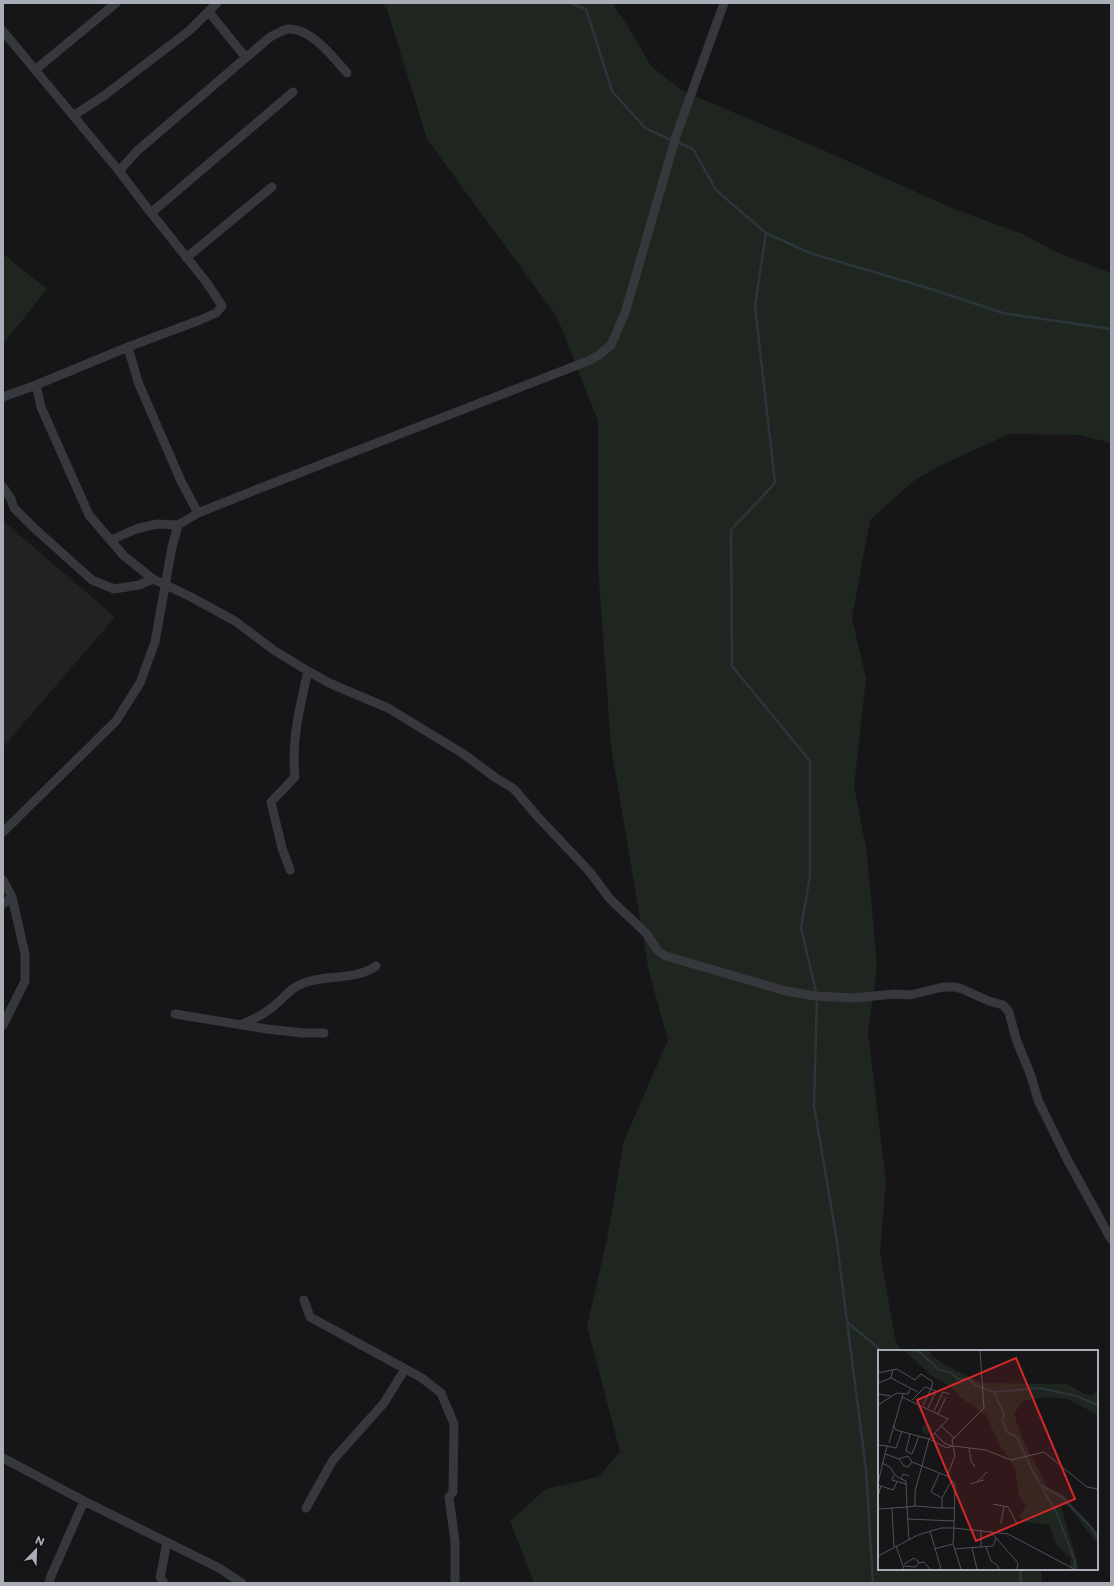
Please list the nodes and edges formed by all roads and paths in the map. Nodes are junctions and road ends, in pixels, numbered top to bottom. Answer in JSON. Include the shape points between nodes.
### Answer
{"nodes":[{"id":1,"x":116,"y":3,"type":"edge"},
{"id":2,"x":217,"y":3,"type":"edge"},
{"id":3,"x":724,"y":3,"type":"edge"},
{"id":4,"x":209,"y":12,"type":"junction"},
{"id":5,"x":3,"y":31,"type":"edge"},
{"id":6,"x":246,"y":58,"type":"junction"},
{"id":7,"x":36,"y":70,"type":"junction"},
{"id":8,"x":347,"y":73,"type":"dead end"},
{"id":9,"x":293,"y":92,"type":"dead end"},
{"id":10,"x":73,"y":116,"type":"junction"},
{"id":11,"x":119,"y":171,"type":"junction"},
{"id":12,"x":272,"y":187,"type":"dead end"},
{"id":13,"x":151,"y":213,"type":"junction"},
{"id":14,"x":186,"y":258,"type":"junction"},
{"id":15,"x":128,"y":347,"type":"junction"},
{"id":16,"x":36,"y":386,"type":"junction"},
{"id":17,"x":3,"y":397,"type":"edge"},
{"id":18,"x":3,"y":486,"type":"edge"},
{"id":19,"x":3,"y":503,"type":"edge"},
{"id":20,"x":14,"y":508,"type":"junction"},
{"id":21,"x":198,"y":513,"type":"junction"},
{"id":22,"x":178,"y":525,"type":"junction"},
{"id":23,"x":111,"y":540,"type":"junction"},
{"id":24,"x":153,"y":579,"type":"junction"},
{"id":25,"x":165,"y":584,"type":"junction"},
{"id":26,"x":308,"y":671,"type":"junction"},
{"id":27,"x":3,"y":832,"type":"edge"},
{"id":28,"x":290,"y":870,"type":"dead end"},
{"id":29,"x":3,"y":880,"type":"edge"},
{"id":30,"x":12,"y":897,"type":"junction"},
{"id":31,"x":3,"y":904,"type":"edge"},
{"id":32,"x":376,"y":966,"type":"dead end"},
{"id":33,"x":175,"y":1014,"type":"dead end"},
{"id":34,"x":3,"y":1024,"type":"edge"},
{"id":35,"x":240,"y":1025,"type":"junction"},
{"id":36,"x":324,"y":1033,"type":"dead end"},
{"id":37,"x":1111,"y":1239,"type":"edge"},
{"id":38,"x":304,"y":1300,"type":"dead end"},
{"id":39,"x":405,"y":1369,"type":"junction"},
{"id":40,"x":3,"y":1458,"type":"edge"},
{"id":41,"x":84,"y":1501,"type":"junction"},
{"id":42,"x":306,"y":1508,"type":"dead end"},
{"id":43,"x":167,"y":1542,"type":"junction"},
{"id":44,"x":49,"y":1583,"type":"edge"},
{"id":45,"x":164,"y":1583,"type":"edge"},
{"id":46,"x":242,"y":1583,"type":"edge"},
{"id":47,"x":455,"y":1583,"type":"edge"}],
"edges":[{"from":1,"to":7,"type":"street"},
{"from":2,"to":4,"type":"street"},
{"from":3,"to":21,"type":"street","via":[[672,148],[625,312],[611,345],[588,361]]},
{"from":4,"to":6,"type":"street"},
{"from":4,"to":10,"type":"street","via":[[190,30]]},
{"from":5,"to":7,"type":"street"},
{"from":6,"to":8,"type":"street","via":[[270,37],[287,29],[300,31],[324,47]]},
{"from":6,"to":11,"type":"street","via":[[137,151]]},
{"from":7,"to":10,"type":"street"},
{"from":9,"to":13,"type":"street"},
{"from":10,"to":11,"type":"street"},
{"from":11,"to":13,"type":"street"},
{"from":12,"to":14,"type":"street"},
{"from":13,"to":14,"type":"street"},
{"from":14,"to":15,"type":"street","via":[[222,306],[216,313],[200,320]]},
{"from":15,"to":16,"type":"street"},
{"from":15,"to":21,"type":"street","via":[[138,382],[181,481]]},
{"from":16,"to":17,"type":"street"},
{"from":16,"to":23,"type":"street","via":[[41,407],[89,515]]},
{"from":18,"to":20,"type":"street"},
{"from":19,"to":20,"type":"street"},
{"from":20,"to":24,"type":"street","via":[[92,580],[114,589],[139,585]]},
{"from":21,"to":22,"type":"street"},
{"from":22,"to":23,"type":"street","via":[[157,524],[136,529]]},
{"from":22,"to":25,"type":"street"},
{"from":23,"to":24,"type":"street","via":[[124,556]]},
{"from":24,"to":25,"type":"street"},
{"from":25,"to":26,"type":"street","via":[[235,622]]},
{"from":25,"to":27,"type":"street","via":[[155,642],[140,683],[116,722]]},
{"from":26,"to":28,"type":"street","via":[[296,731],[295,777],[271,802]]},
{"from":26,"to":37,"type":"street","via":[[388,708],[462,753],[514,790],[589,871],[610,899],[666,956],[786,991],[815,996],[853,998],[910,995],[954,987],[1003,1005],[1009,1012],[1038,1100]]},
{"from":29,"to":30,"type":"street"},
{"from":30,"to":31,"type":"street"},
{"from":30,"to":34,"type":"street","via":[[25,954],[25,981]]},
{"from":32,"to":35,"type":"street","via":[[354,975],[304,983],[288,991],[270,1009]]},
{"from":33,"to":35,"type":"street"},
{"from":35,"to":36,"type":"street","via":[[302,1033]]},
{"from":38,"to":39,"type":"street","via":[[310,1317]]},
{"from":39,"to":42,"type":"street","via":[[384,1403],[333,1460]]},
{"from":39,"to":47,"type":"street","via":[[441,1392],[454,1424],[454,1492],[449,1497],[455,1541]]},
{"from":40,"to":41,"type":"street"},
{"from":41,"to":43,"type":"street"},
{"from":41,"to":44,"type":"street"},
{"from":43,"to":45,"type":"street","via":[[160,1577]]},
{"from":43,"to":46,"type":"street","via":[[219,1568]]}]}
